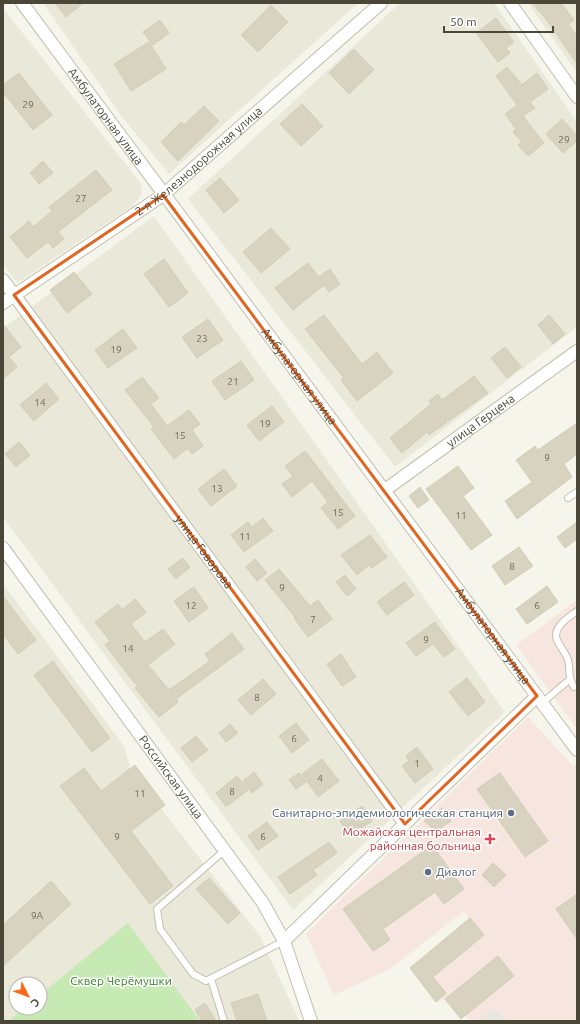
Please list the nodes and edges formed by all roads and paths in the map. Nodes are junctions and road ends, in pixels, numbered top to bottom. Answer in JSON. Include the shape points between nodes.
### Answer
{"nodes":[{"id":1,"x":22,"y":3,"type":"edge"},
{"id":2,"x":381,"y":3,"type":"edge"},
{"id":3,"x":510,"y":3,"type":"edge"},
{"id":4,"x":577,"y":97,"type":"edge"},
{"id":5,"x":163,"y":195,"type":"junction"},
{"id":6,"x":3,"y":280,"type":"edge"},
{"id":7,"x":14,"y":295,"type":"junction"},
{"id":8,"x":3,"y":303,"type":"edge"},
{"id":9,"x":577,"y":351,"type":"edge"},
{"id":10,"x":385,"y":490,"type":"junction"},
{"id":11,"x":577,"y":492,"type":"edge"},
{"id":12,"x":568,"y":498,"type":"dead end"},
{"id":13,"x":3,"y":548,"type":"edge"},
{"id":14,"x":577,"y":612,"type":"edge"},
{"id":15,"x":569,"y":680,"type":"junction"},
{"id":16,"x":574,"y":687,"type":"dead end"},
{"id":17,"x":540,"y":699,"type":"junction"},
{"id":18,"x":577,"y":750,"type":"edge"},
{"id":19,"x":405,"y":824,"type":"junction"},
{"id":20,"x":225,"y":850,"type":"junction"},
{"id":21,"x":284,"y":941,"type":"junction"},
{"id":22,"x":211,"y":979,"type":"junction"},
{"id":23,"x":224,"y":1021,"type":"edge"},
{"id":24,"x":311,"y":1021,"type":"edge"}],
"edges":[{"from":1,"to":5,"type":"street","name":"Амбулаторная улица"},
{"from":2,"to":5,"type":"street","name":"2-я Железнодорожная улица"},
{"from":3,"to":4,"type":"street"},
{"from":5,"to":7,"type":"street","name":"2-я Железнодорожная улица"},
{"from":5,"to":10,"type":"street","name":"Амбулаторная улица"},
{"from":6,"to":7,"type":"street","name":"улица Говорова"},
{"from":7,"to":8,"type":"street","name":"2-я Железнодорожная улица"},
{"from":7,"to":19,"type":"street","name":"улица Говорова"},
{"from":9,"to":10,"type":"street","name":"улица Герцена"},
{"from":10,"to":17,"type":"street","name":"Амбулаторная улица"},
{"from":11,"to":12,"type":"lane"},
{"from":13,"to":20,"type":"street","name":"Российская улица"},
{"from":14,"to":15,"type":"lane","via":[[562,622],[557,632],[557,640],[568,661]]},
{"from":15,"to":16,"type":"lane"},
{"from":15,"to":17,"type":"lane"},
{"from":17,"to":18,"type":"street","name":"Амбулаторная улица"},
{"from":17,"to":19,"type":"street"},
{"from":19,"to":21,"type":"street"},
{"from":20,"to":21,"type":"street","name":"Российская улица","via":[[263,903]]},
{"from":20,"to":22,"type":"lane","via":[[157,909],[160,929],[193,974],[206,981]]},
{"from":21,"to":22,"type":"lane"},
{"from":21,"to":24,"type":"street","name":"Российская улица"},
{"from":22,"to":23,"type":"lane"}]}
